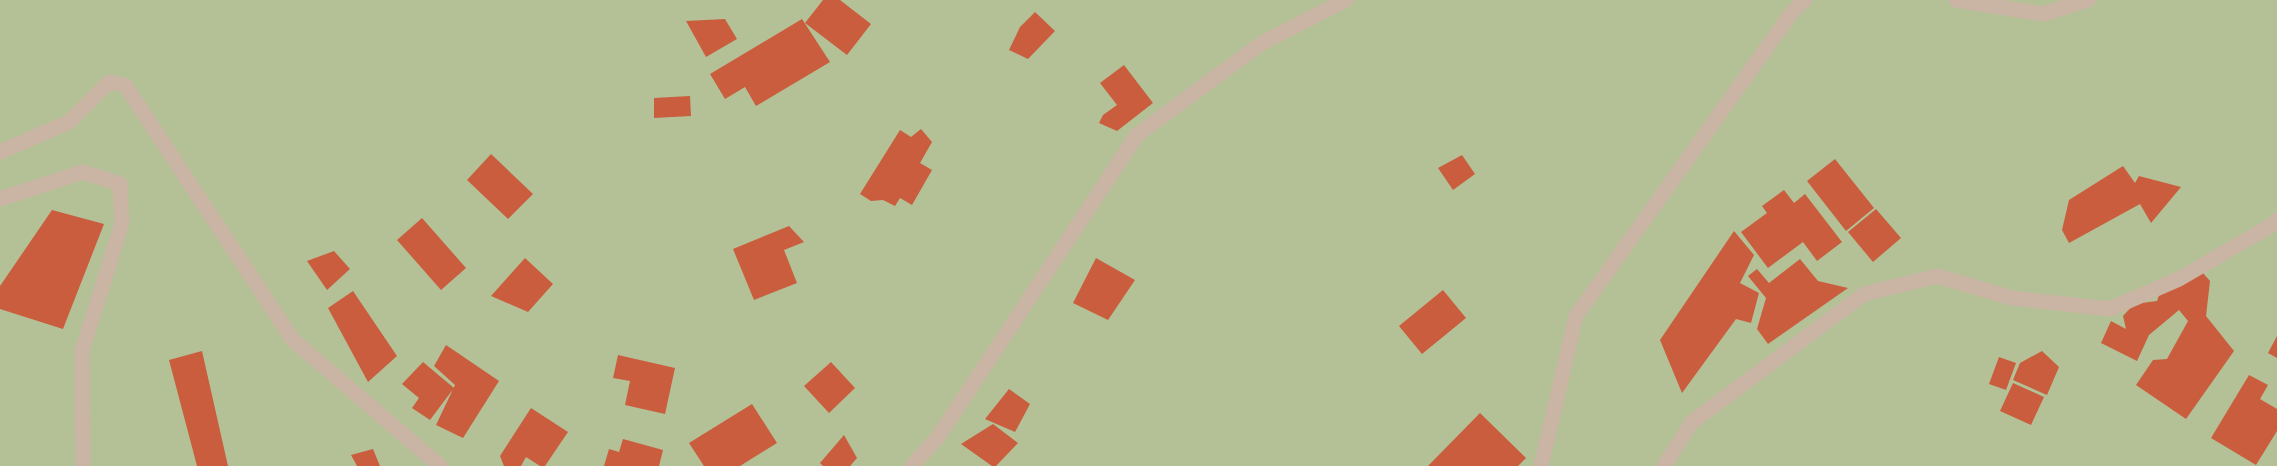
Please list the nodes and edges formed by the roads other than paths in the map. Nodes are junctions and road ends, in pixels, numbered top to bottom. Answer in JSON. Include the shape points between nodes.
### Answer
{"nodes":[{"id":1,"x":1346,"y":0,"type":"edge"},
{"id":2,"x":1805,"y":0,"type":"edge"},
{"id":3,"x":1956,"y":0,"type":"edge"},
{"id":4,"x":2088,"y":0,"type":"edge"},
{"id":5,"x":0,"y":152,"type":"edge"},
{"id":6,"x":0,"y":199,"type":"edge"},
{"id":7,"x":2277,"y":220,"type":"edge"},
{"id":8,"x":83,"y":466,"type":"edge"},
{"id":9,"x":440,"y":466,"type":"edge"},
{"id":10,"x":912,"y":466,"type":"edge"},
{"id":11,"x":1541,"y":466,"type":"edge"},
{"id":12,"x":1664,"y":466,"type":"edge"}],
"edges":[{"from":1,"to":10,"type":"street","via":[[1262,43],[1137,135],[938,437]]},
{"from":2,"to":11,"type":"street","via":[[1792,12],[1576,316]]},
{"from":3,"to":4,"type":"street","via":[[2043,14]]},
{"from":5,"to":9,"type":"street","via":[[69,122],[109,82],[125,85],[293,340]]},
{"from":6,"to":8,"type":"street","via":[[83,172],[120,184],[122,223],[82,351]]},
{"from":7,"to":12,"type":"street","via":[[2179,279],[2110,309],[2012,298],[1937,276],[1864,294],[1692,422]]}]}
